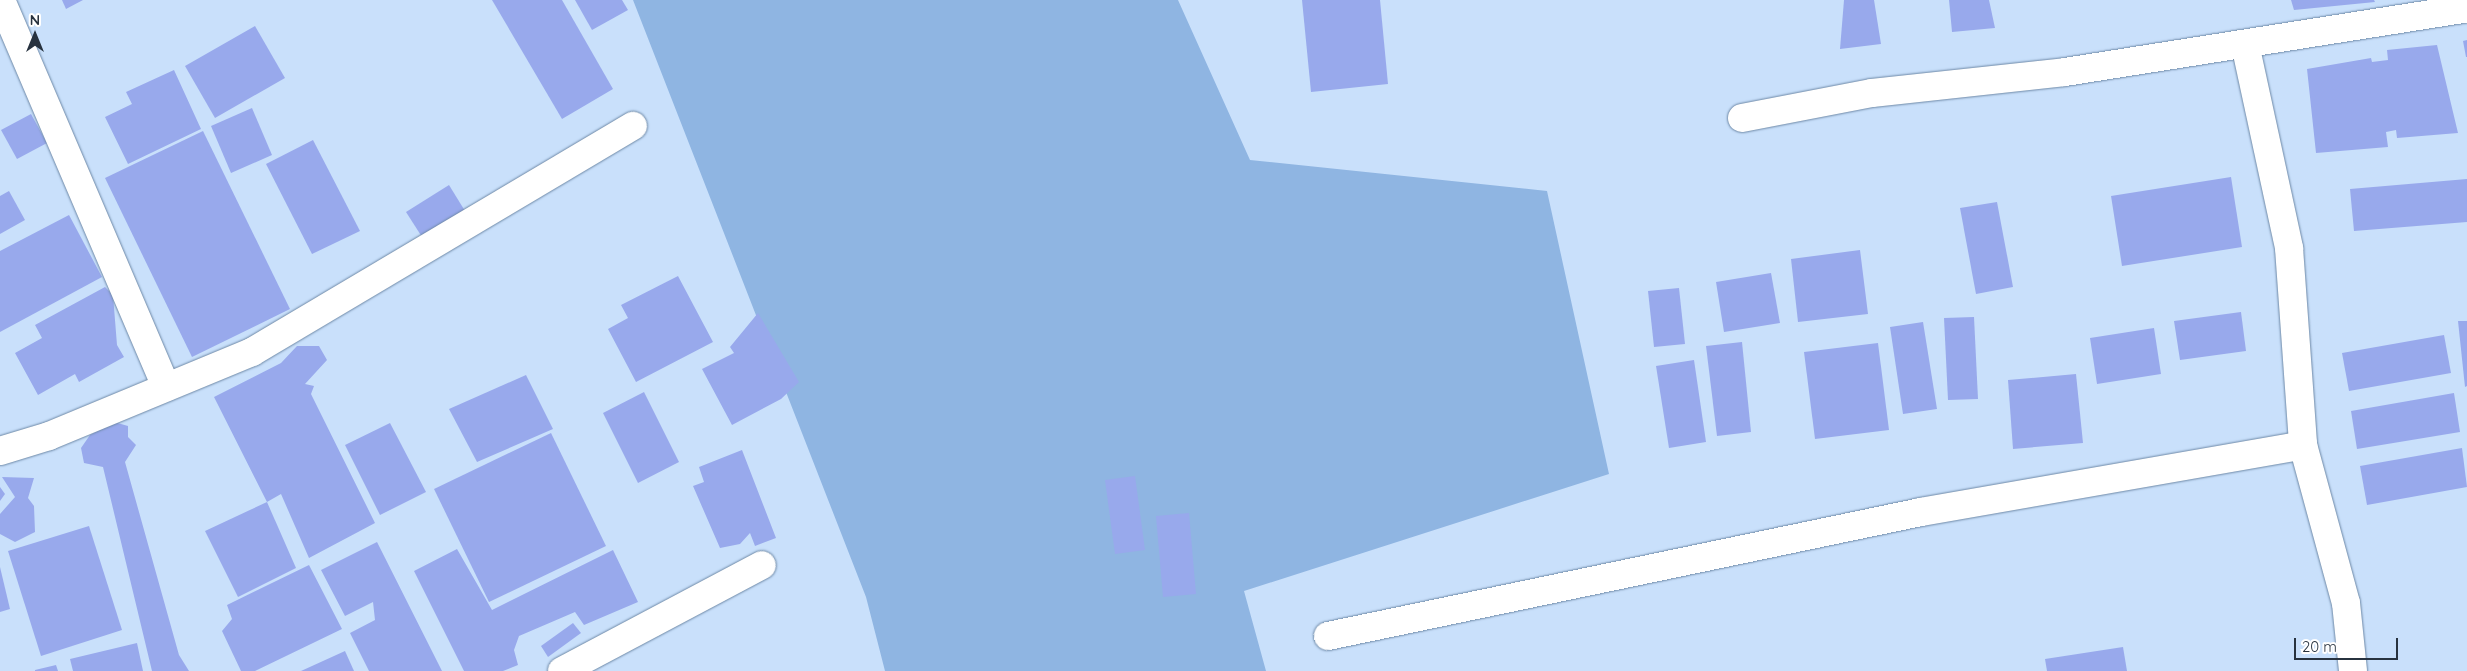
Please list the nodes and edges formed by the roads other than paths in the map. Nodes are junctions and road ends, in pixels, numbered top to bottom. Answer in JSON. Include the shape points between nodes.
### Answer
{"nodes":[{"id":1,"x":1,"y":0,"type":"edge"},
{"id":2,"x":2467,"y":8,"type":"edge"},
{"id":3,"x":2245,"y":44,"type":"junction"},
{"id":4,"x":1742,"y":118,"type":"dead end"},
{"id":5,"x":632,"y":126,"type":"dead end"},
{"id":6,"x":166,"y":386,"type":"junction"},
{"id":7,"x":2303,"y":445,"type":"junction"},
{"id":8,"x":0,"y":451,"type":"edge"},
{"id":9,"x":762,"y":565,"type":"dead end"},
{"id":10,"x":1328,"y":636,"type":"dead end"},
{"id":11,"x":562,"y":671,"type":"edge"},
{"id":12,"x":2353,"y":671,"type":"edge"}],
"edges":[{"from":1,"to":6,"type":"street"},
{"from":2,"to":3,"type":"street"},
{"from":3,"to":4,"type":"street","via":[[2065,72],[1872,93]]},
{"from":3,"to":7,"type":"street","via":[[2289,248]]},
{"from":5,"to":6,"type":"street","via":[[270,343]]},
{"from":6,"to":8,"type":"street","via":[[49,436]]},
{"from":7,"to":10,"type":"street","via":[[1921,512]]},
{"from":7,"to":12,"type":"street","via":[[2346,603]]},
{"from":9,"to":11,"type":"street"}]}
